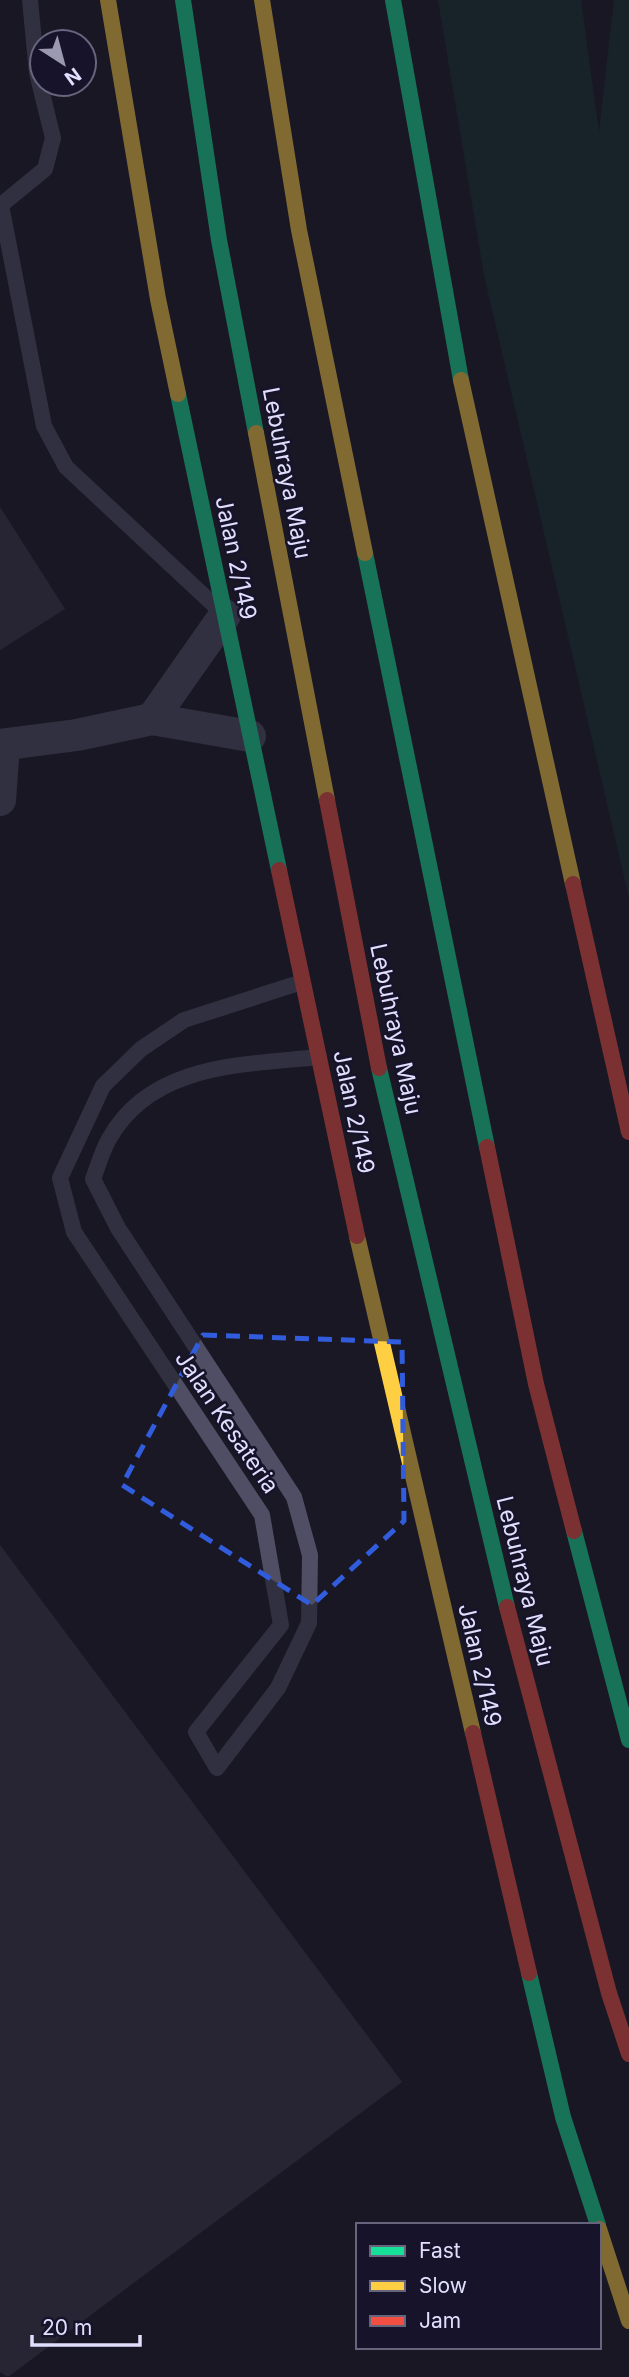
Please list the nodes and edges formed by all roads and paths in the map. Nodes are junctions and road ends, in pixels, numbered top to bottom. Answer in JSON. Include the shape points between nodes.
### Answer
{"nodes":[{"id":1,"x":30,"y":0,"type":"edge"},
{"id":2,"x":108,"y":0,"type":"edge"},
{"id":3,"x":183,"y":0,"type":"edge"},
{"id":4,"x":262,"y":0,"type":"edge"},
{"id":5,"x":393,"y":0,"type":"edge"},
{"id":6,"x":1,"y":202,"type":"edge"},
{"id":7,"x":225,"y":615,"type":"junction"},
{"id":8,"x":152,"y":719,"type":"junction"},
{"id":9,"x":250,"y":736,"type":"junction"},
{"id":10,"x":2,"y":745,"type":"edge"},
{"id":11,"x":0,"y":800,"type":"edge"},
{"id":12,"x":303,"y":981,"type":"junction"},
{"id":13,"x":319,"y":1057,"type":"junction"},
{"id":14,"x":629,"y":1132,"type":"edge"},
{"id":15,"x":629,"y":1740,"type":"edge"},
{"id":16,"x":629,"y":2054,"type":"edge"},
{"id":17,"x":597,"y":2223,"type":"edge"},
{"id":18,"x":601,"y":2236,"type":"edge"},
{"id":19,"x":629,"y":2321,"type":"edge"}],
"edges":[{"from":1,"to":6,"type":"lane","via":[[37,73],[53,138],[45,169]]},
{"from":2,"to":7,"type":"main road","name":"Jalan 2/149","via":[[158,299]]},
{"from":3,"to":16,"type":"main road","name":"Lebuhraya Maju","via":[[219,240],[374,1046],[512,1627]]},
{"from":4,"to":15,"type":"main road","via":[[299,230],[536,1384]]},
{"from":5,"to":14,"type":"main road","via":[[468,420]]},
{"from":6,"to":7,"type":"lane","via":[[44,426],[66,467]]},
{"from":7,"to":8,"type":"street"},
{"from":7,"to":9,"type":"main road","name":"Jalan 2/149"},
{"from":8,"to":9,"type":"street"},
{"from":8,"to":10,"type":"street"},
{"from":9,"to":12,"type":"main road","name":"Jalan 2/149"},
{"from":10,"to":11,"type":"street"},
{"from":12,"to":13,"type":"main road","name":"Jalan 2/149"},
{"from":12,"to":13,"type":"lane","name":"Jalan Kesateria","via":[[184,1020],[141,1049],[103,1086],[60,1178],[74,1232],[262,1515],[281,1625],[196,1732],[217,1768],[278,1688],[309,1623],[310,1555],[293,1497],[118,1228],[93,1179],[109,1139],[131,1109],[167,1083],[212,1068]]},
{"from":13,"to":17,"type":"main road","name":"Jalan 2/149","via":[[371,1301],[559,2103]]},
{"from":18,"to":19,"type":"main road","name":"Jalan 2/149"}]}
